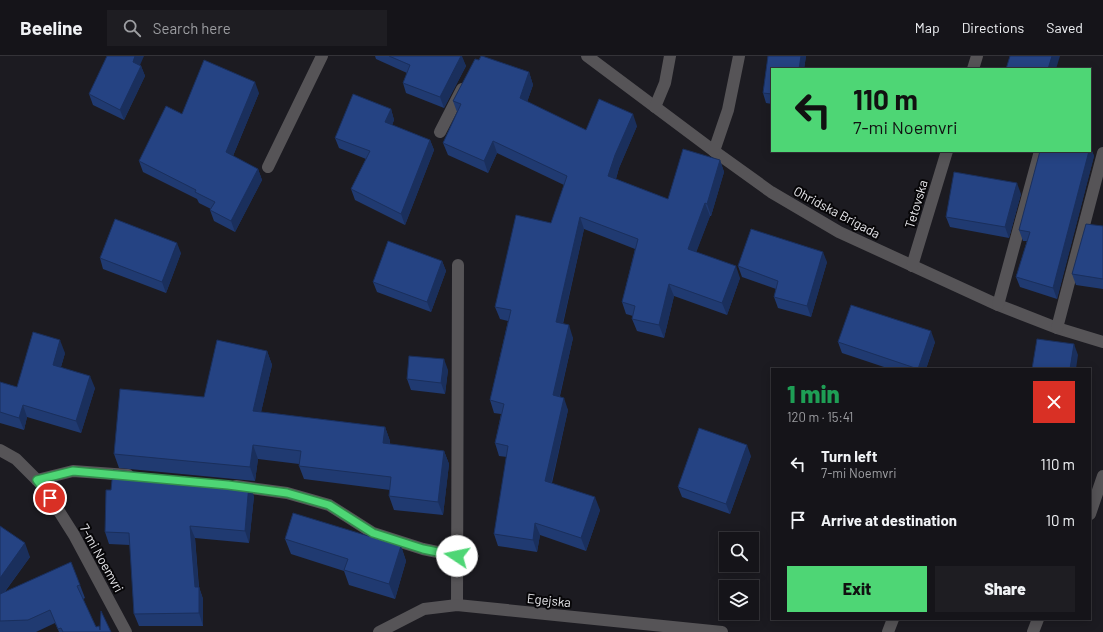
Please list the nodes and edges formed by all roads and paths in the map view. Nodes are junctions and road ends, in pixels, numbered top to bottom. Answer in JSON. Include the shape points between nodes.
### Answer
{"nodes":[{"id":1,"x":322,"y":56,"type":"edge"},
{"id":2,"x":587,"y":56,"type":"edge"},
{"id":3,"x":670,"y":56,"type":"edge"},
{"id":4,"x":740,"y":56,"type":"edge"},
{"id":5,"x":977,"y":56,"type":"edge"},
{"id":6,"x":973,"y":68,"type":"edge"},
{"id":7,"x":468,"y":77,"type":"edge"},
{"id":8,"x":655,"y":107,"type":"junction"},
{"id":9,"x":440,"y":132,"type":"dead end"},
{"id":10,"x":714,"y":151,"type":"junction"},
{"id":11,"x":947,"y":152,"type":"edge"},
{"id":12,"x":1040,"y":152,"type":"edge"},
{"id":13,"x":1103,"y":153,"type":"edge"},
{"id":14,"x":268,"y":167,"type":"dead end"},
{"id":15,"x":458,"y":265,"type":"dead end"},
{"id":16,"x":912,"y":266,"type":"junction"},
{"id":17,"x":998,"y":305,"type":"junction"},
{"id":18,"x":1056,"y":328,"type":"junction"},
{"id":19,"x":1103,"y":342,"type":"edge"},
{"id":20,"x":0,"y":450,"type":"edge"},
{"id":21,"x":141,"y":476,"type":"edge"},
{"id":22,"x":1103,"y":476,"type":"edge"},
{"id":23,"x":37,"y":480,"type":"junction"},
{"id":24,"x":220,"y":484,"type":"edge"},
{"id":25,"x":1091,"y":511,"type":"edge"},
{"id":26,"x":457,"y":556,"type":"junction"},
{"id":27,"x":456,"y":605,"type":"junction"},
{"id":28,"x":893,"y":620,"type":"edge"},
{"id":29,"x":1038,"y":620,"type":"edge"},
{"id":30,"x":126,"y":632,"type":"edge"},
{"id":31,"x":379,"y":632,"type":"edge"},
{"id":32,"x":722,"y":632,"type":"edge"},
{"id":33,"x":888,"y":632,"type":"edge"},
{"id":34,"x":1033,"y":632,"type":"edge"}],
"edges":[{"from":1,"to":14,"type":"street"},
{"from":2,"to":8,"type":"street","name":"Ohridska Brigada"},
{"from":3,"to":8,"type":"street","via":[[665,83]]},
{"from":4,"to":10,"type":"street","via":[[728,110]]},
{"from":5,"to":6,"type":"street"},
{"from":7,"to":9,"type":"street"},
{"from":8,"to":10,"type":"street","name":"Ohridska Brigada"},
{"from":10,"to":16,"type":"street","name":"Ohridska Brigada","via":[[771,192],[839,232]]},
{"from":11,"to":16,"type":"street","name":"Tetovska"},
{"from":12,"to":17,"type":"street"},
{"from":13,"to":18,"type":"street"},
{"from":15,"to":26,"type":"street"},
{"from":16,"to":17,"type":"street","name":"Ohridska Brigada"},
{"from":17,"to":18,"type":"street","name":"Ohridska Brigada"},
{"from":18,"to":19,"type":"street","name":"Ohridska Brigada"},
{"from":20,"to":23,"type":"street","name":"7-mi Noemvri","via":[[16,458]]},
{"from":21,"to":23,"type":"street","via":[[73,471]]},
{"from":22,"to":25,"type":"street"},
{"from":23,"to":30,"type":"street","name":"7-mi Noemvri","via":[[74,535]]},
{"from":24,"to":26,"type":"street","via":[[287,493],[329,505],[373,533],[423,549]]},
{"from":26,"to":27,"type":"street"},
{"from":27,"to":31,"type":"street","name":"Egejska","via":[[424,608]]},
{"from":27,"to":32,"type":"street","name":"Egejska"},
{"from":28,"to":33,"type":"street"},
{"from":29,"to":34,"type":"street"}]}
